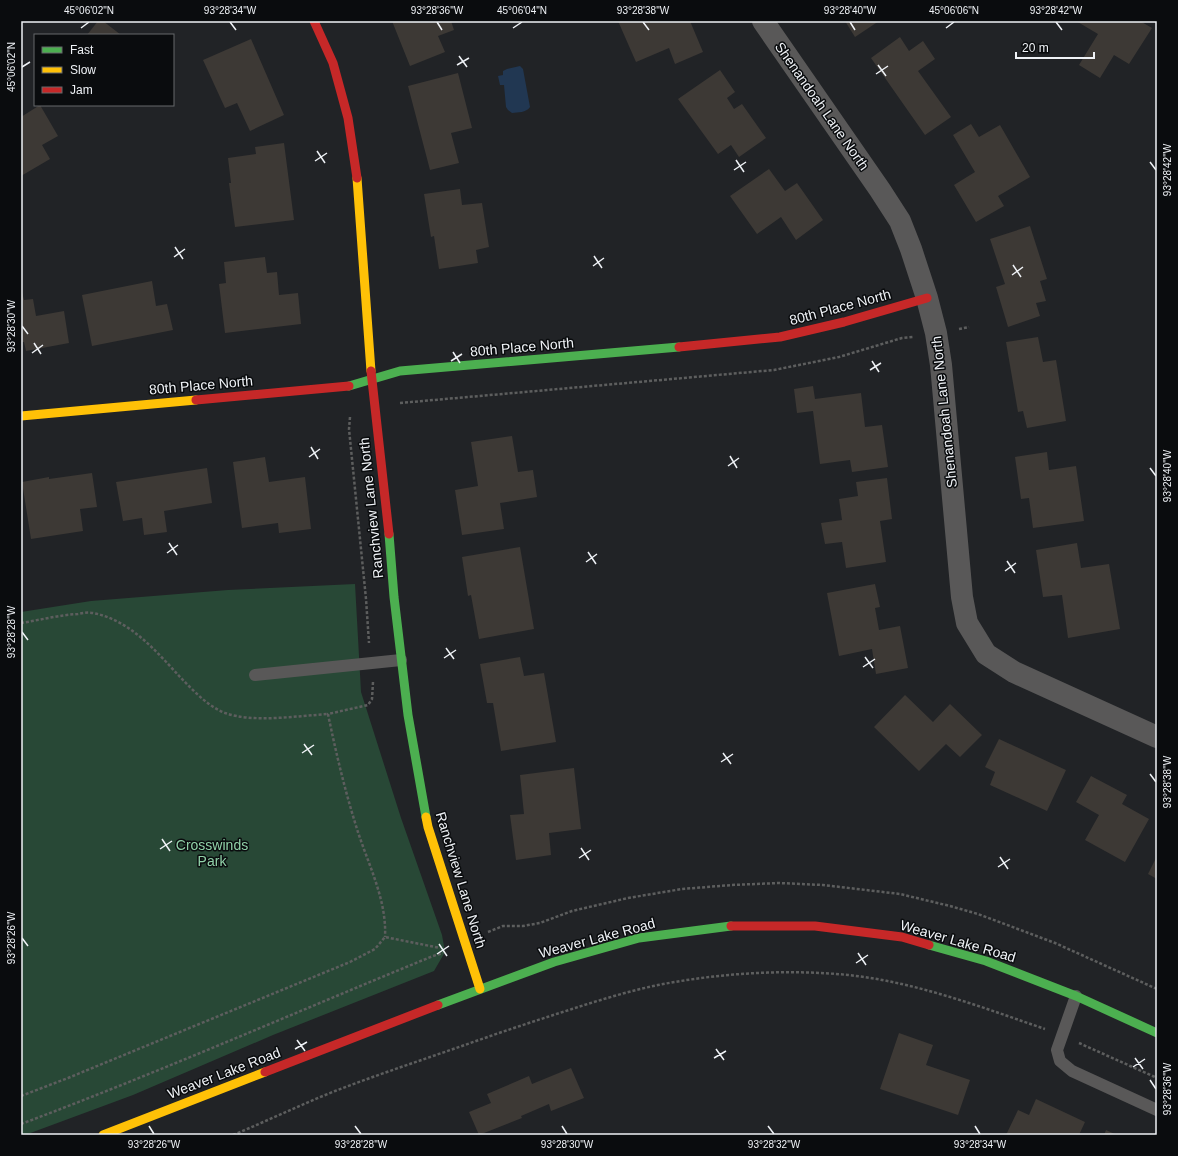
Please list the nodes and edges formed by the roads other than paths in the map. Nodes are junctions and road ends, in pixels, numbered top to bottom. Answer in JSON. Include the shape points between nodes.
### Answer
{"nodes":[{"id":1,"x":314,"y":21,"type":"edge"},
{"id":2,"x":763,"y":21,"type":"edge"},
{"id":3,"x":927,"y":298,"type":"junction"},
{"id":4,"x":372,"y":379,"type":"junction"},
{"id":5,"x":21,"y":416,"type":"edge"},
{"id":6,"x":401,"y":660,"type":"junction"},
{"id":7,"x":255,"y":675,"type":"dead end"},
{"id":8,"x":1157,"y":737,"type":"edge"},
{"id":9,"x":480,"y":989,"type":"junction"},
{"id":10,"x":1076,"y":996,"type":"junction"},
{"id":11,"x":1157,"y":1033,"type":"edge"},
{"id":12,"x":1157,"y":1110,"type":"edge"},
{"id":13,"x":103,"y":1135,"type":"edge"}],
"edges":[{"from":1,"to":4,"type":"street","name":"Ranchview Lane North","via":[[333,63],[348,118],[356,177]]},
{"from":2,"to":3,"type":"street","name":"Shenandoah Lane North","via":[[900,221]]},
{"from":3,"to":4,"type":"street","name":"80th Place North","via":[[780,337],[400,371]]},
{"from":3,"to":8,"type":"street","name":"Shenandoah Lane North","via":[[941,365],[962,597],[967,623],[986,654],[1014,672]]},
{"from":4,"to":5,"type":"street","name":"80th Place North","via":[[347,386]]},
{"from":4,"to":6,"type":"street","name":"Ranchview Lane North"},
{"from":6,"to":7,"type":"lane"},
{"from":6,"to":9,"type":"street","name":"Ranchview Lane North","via":[[428,827]]},
{"from":9,"to":10,"type":"street","name":"Weaver Lake Road","via":[[554,962],[639,938],[726,926],[815,926],[902,937],[986,961]]},
{"from":9,"to":13,"type":"street","name":"Weaver Lake Road"},
{"from":10,"to":11,"type":"street","name":"Weaver Lake Road"},
{"from":10,"to":12,"type":"lane","via":[[1058,1050],[1060,1061],[1072,1071]]}]}
